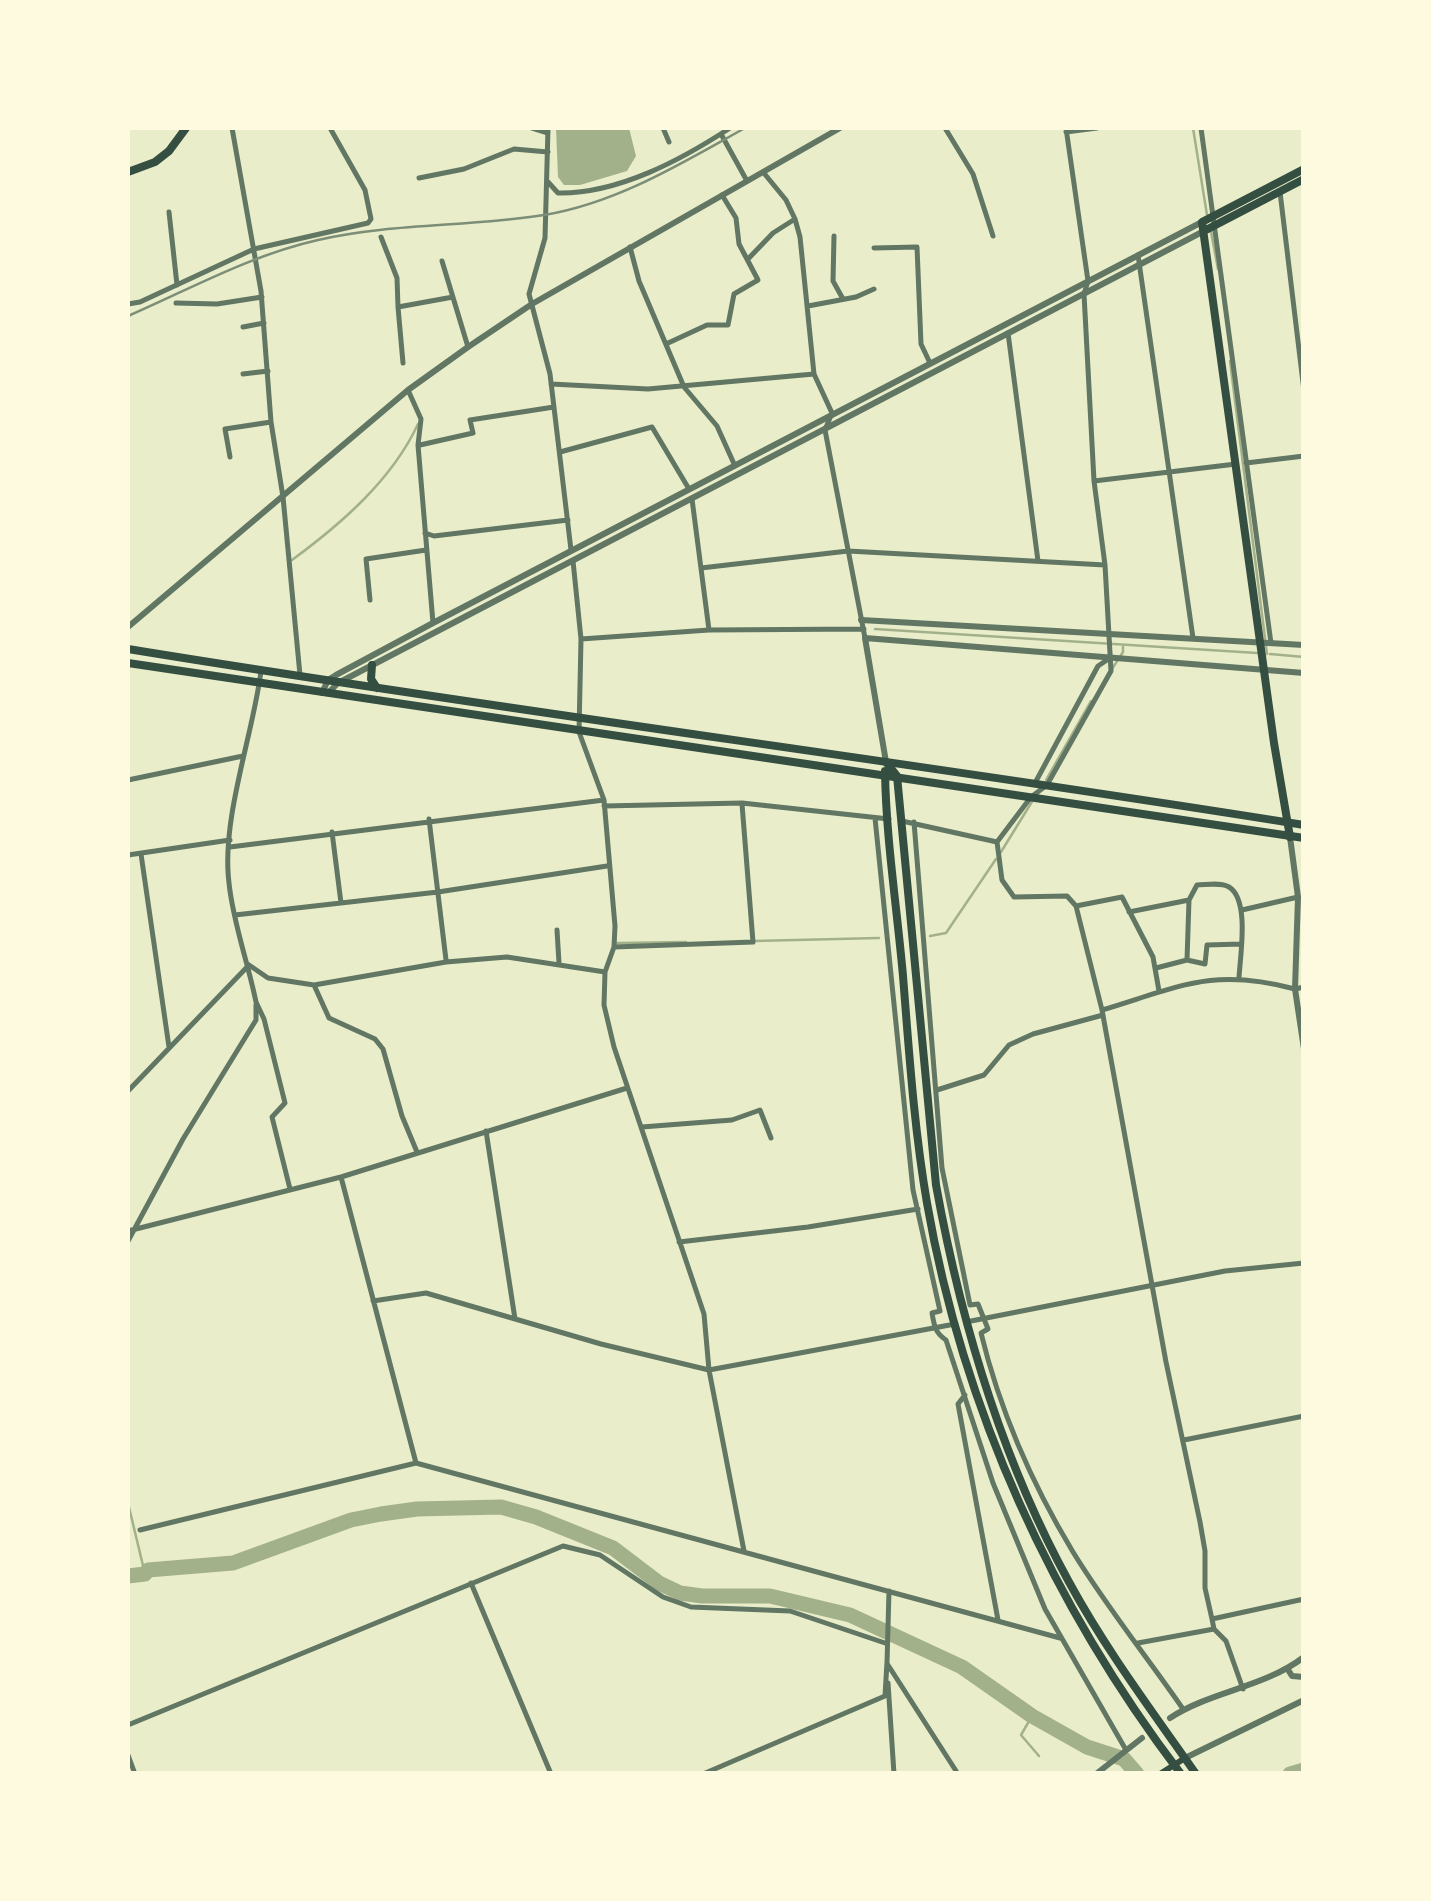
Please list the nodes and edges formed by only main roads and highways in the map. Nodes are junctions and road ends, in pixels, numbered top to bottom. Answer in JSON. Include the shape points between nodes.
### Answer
{"nodes":[{"id":1,"x":186,"y":128,"type":"edge"},
{"id":2,"x":1304,"y":169,"type":"edge"},
{"id":3,"x":128,"y":172,"type":"edge"},
{"id":4,"x":1304,"y":179,"type":"edge"},
{"id":5,"x":1212,"y":221,"type":"junction"},
{"id":6,"x":128,"y":649,"type":"edge"},
{"id":7,"x":128,"y":663,"type":"edge"},
{"id":8,"x":372,"y":665,"type":"road end"},
{"id":9,"x":378,"y":689,"type":"junction"},
{"id":10,"x":886,"y":762,"type":"junction"},
{"id":11,"x":885,"y":775,"type":"junction"},
{"id":12,"x":897,"y":776,"type":"junction"},
{"id":13,"x":1288,"y":822,"type":"junction"},
{"id":14,"x":1304,"y":825,"type":"edge"},
{"id":15,"x":1290,"y":836,"type":"junction"},
{"id":16,"x":1304,"y":838,"type":"edge"},
{"id":17,"x":1186,"y":1758,"type":"junction"},
{"id":18,"x":1174,"y":1764,"type":"junction"},
{"id":19,"x":1195,"y":1772,"type":"edge"},
{"id":20,"x":1160,"y":1774,"type":"edge"},
{"id":21,"x":1180,"y":1774,"type":"edge"}],
"edges":[{"from":1,"to":3,"type":"main road","via":[[155,162]]},
{"from":2,"to":5,"type":"main road"},
{"from":4,"to":5,"type":"main road"},
{"from":5,"to":13,"type":"main road","via":[[1203,226]]},
{"from":6,"to":9,"type":"main road"},
{"from":7,"to":11,"type":"main road"},
{"from":8,"to":9,"type":"main road"},
{"from":9,"to":10,"type":"main road"},
{"from":10,"to":11,"type":"main road"},
{"from":10,"to":12,"type":"main road"},
{"from":10,"to":13,"type":"main road"},
{"from":11,"to":12,"type":"main road"},
{"from":11,"to":18,"type":"main road","via":[[926,1201],[954,1324],[1036,1540],[1110,1676]]},
{"from":12,"to":15,"type":"main road"},
{"from":12,"to":17,"type":"main road","via":[[925,1093],[942,1217],[966,1322],[1004,1440],[1068,1581]]},
{"from":13,"to":14,"type":"main road"},
{"from":13,"to":15,"type":"main road"},
{"from":15,"to":16,"type":"main road"},
{"from":17,"to":18,"type":"main road"},
{"from":17,"to":19,"type":"main road"},
{"from":18,"to":20,"type":"main road"},
{"from":18,"to":21,"type":"main road"}]}
